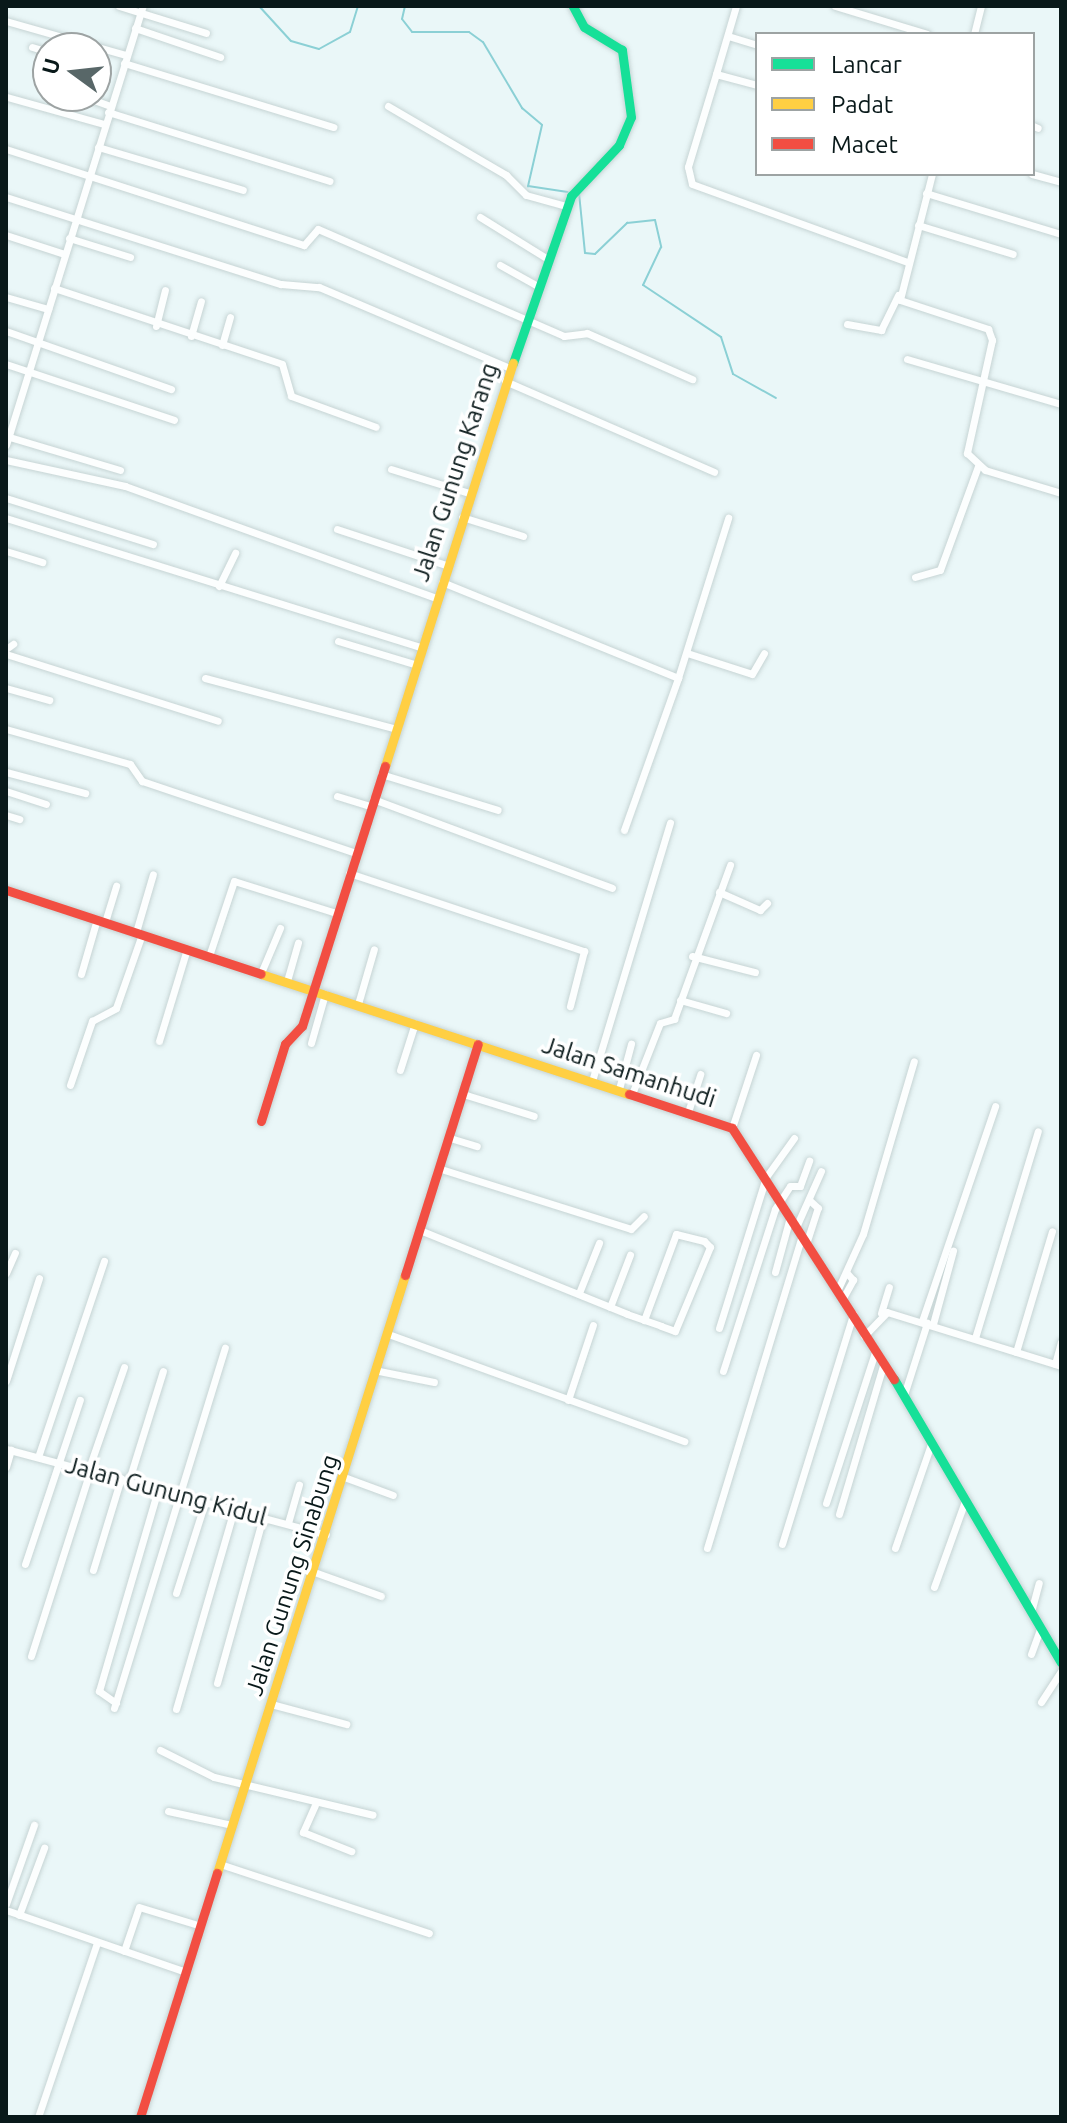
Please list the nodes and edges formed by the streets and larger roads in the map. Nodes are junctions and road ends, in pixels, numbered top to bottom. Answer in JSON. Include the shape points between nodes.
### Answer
{"nodes":[{"id":1,"x":119,"y":6,"type":"edge"},
{"id":2,"x":573,"y":6,"type":"edge"},
{"id":3,"x":736,"y":6,"type":"edge"},
{"id":4,"x":835,"y":6,"type":"edge"},
{"id":5,"x":981,"y":6,"type":"edge"},
{"id":6,"x":142,"y":9,"type":"edge"},
{"id":7,"x":6,"y":21,"type":"edge"},
{"id":8,"x":886,"y":22,"type":"junction"},
{"id":9,"x":135,"y":28,"type":"junction"},
{"id":10,"x":47,"y":32,"type":"edge"},
{"id":11,"x":884,"y":32,"type":"edge"},
{"id":12,"x":920,"y":32,"type":"edge"},
{"id":13,"x":974,"y":32,"type":"edge"},
{"id":14,"x":206,"y":33,"type":"dead end"},
{"id":15,"x":728,"y":36,"type":"junction"},
{"id":16,"x":755,"y":44,"type":"edge"},
{"id":17,"x":112,"y":54,"type":"edge"},
{"id":18,"x":220,"y":57,"type":"dead end"},
{"id":19,"x":124,"y":59,"type":"junction"},
{"id":20,"x":716,"y":74,"type":"junction"},
{"id":21,"x":755,"y":84,"type":"edge"},
{"id":22,"x":7,"y":97,"type":"edge"},
{"id":23,"x":112,"y":99,"type":"edge"},
{"id":24,"x":388,"y":106,"type":"dead end"},
{"id":25,"x":112,"y":110,"type":"edge"},
{"id":26,"x":108,"y":112,"type":"edge"},
{"id":27,"x":104,"y":124,"type":"junction"},
{"id":28,"x":333,"y":127,"type":"dead end"},
{"id":29,"x":98,"y":147,"type":"junction"},
{"id":30,"x":6,"y":149,"type":"edge"},
{"id":31,"x":89,"y":175,"type":"junction"},
{"id":32,"x":1035,"y":175,"type":"edge"},
{"id":33,"x":931,"y":176,"type":"edge"},
{"id":34,"x":329,"y":181,"type":"dead end"},
{"id":35,"x":1061,"y":182,"type":"edge"},
{"id":36,"x":243,"y":190,"type":"dead end"},
{"id":37,"x":926,"y":193,"type":"junction"},
{"id":38,"x":6,"y":197,"type":"edge"},
{"id":39,"x":566,"y":206,"type":"junction"},
{"id":40,"x":480,"y":217,"type":"dead end"},
{"id":41,"x":75,"y":219,"type":"junction"},
{"id":42,"x":918,"y":225,"type":"junction"},
{"id":43,"x":1061,"y":234,"type":"edge"},
{"id":44,"x":6,"y":235,"type":"edge"},
{"id":45,"x":69,"y":238,"type":"junction"},
{"id":46,"x":64,"y":254,"type":"junction"},
{"id":47,"x":1013,"y":254,"type":"dead end"},
{"id":48,"x":130,"y":257,"type":"dead end"},
{"id":49,"x":546,"y":258,"type":"junction"},
{"id":50,"x":907,"y":262,"type":"junction"},
{"id":51,"x":500,"y":265,"type":"dead end"},
{"id":52,"x":536,"y":285,"type":"junction"},
{"id":53,"x":54,"y":288,"type":"junction"},
{"id":54,"x":165,"y":290,"type":"dead end"},
{"id":55,"x":898,"y":295,"type":"junction"},
{"id":56,"x":6,"y":297,"type":"edge"},
{"id":57,"x":201,"y":301,"type":"dead end"},
{"id":58,"x":48,"y":309,"type":"junction"},
{"id":59,"x":230,"y":317,"type":"dead end"},
{"id":60,"x":525,"y":320,"type":"junction"},
{"id":61,"x":847,"y":324,"type":"dead end"},
{"id":62,"x":156,"y":326,"type":"junction"},
{"id":63,"x":6,"y":331,"type":"edge"},
{"id":64,"x":191,"y":336,"type":"junction"},
{"id":65,"x":38,"y":341,"type":"junction"},
{"id":66,"x":222,"y":345,"type":"junction"},
{"id":67,"x":907,"y":359,"type":"dead end"},
{"id":68,"x":6,"y":364,"type":"edge"},
{"id":69,"x":510,"y":368,"type":"junction"},
{"id":70,"x":27,"y":371,"type":"junction"},
{"id":71,"x":692,"y":379,"type":"dead end"},
{"id":72,"x":505,"y":381,"type":"junction"},
{"id":73,"x":981,"y":381,"type":"junction"},
{"id":74,"x":171,"y":389,"type":"dead end"},
{"id":75,"x":1061,"y":404,"type":"edge"},
{"id":76,"x":174,"y":420,"type":"dead end"},
{"id":77,"x":376,"y":427,"type":"dead end"},
{"id":78,"x":7,"y":439,"type":"edge"},
{"id":79,"x":6,"y":460,"type":"edge"},
{"id":80,"x":978,"y":466,"type":"junction"},
{"id":81,"x":391,"y":469,"type":"dead end"},
{"id":82,"x":120,"y":470,"type":"dead end"},
{"id":83,"x":714,"y":472,"type":"dead end"},
{"id":84,"x":469,"y":493,"type":"junction"},
{"id":85,"x":1061,"y":493,"type":"edge"},
{"id":86,"x":6,"y":498,"type":"edge"},
{"id":87,"x":462,"y":517,"type":"junction"},
{"id":88,"x":6,"y":518,"type":"edge"},
{"id":89,"x":728,"y":518,"type":"dead end"},
{"id":90,"x":337,"y":529,"type":"dead end"},
{"id":91,"x":523,"y":536,"type":"dead end"},
{"id":92,"x":153,"y":544,"type":"dead end"},
{"id":93,"x":6,"y":551,"type":"edge"},
{"id":94,"x":235,"y":553,"type":"dead end"},
{"id":95,"x":42,"y":562,"type":"dead end"},
{"id":96,"x":446,"y":565,"type":"junction"},
{"id":97,"x":915,"y":577,"type":"dead end"},
{"id":98,"x":442,"y":582,"type":"junction"},
{"id":99,"x":219,"y":586,"type":"junction"},
{"id":100,"x":436,"y":598,"type":"junction"},
{"id":101,"x":338,"y":641,"type":"dead end"},
{"id":102,"x":421,"y":647,"type":"junction"},
{"id":103,"x":8,"y":649,"type":"edge"},
{"id":104,"x":687,"y":653,"type":"junction"},
{"id":105,"x":764,"y":653,"type":"dead end"},
{"id":106,"x":414,"y":664,"type":"junction"},
{"id":107,"x":205,"y":678,"type":"dead end"},
{"id":108,"x":678,"y":678,"type":"junction"},
{"id":109,"x":6,"y":688,"type":"edge"},
{"id":110,"x":49,"y":700,"type":"dead end"},
{"id":111,"x":218,"y":721,"type":"dead end"},
{"id":112,"x":393,"y":728,"type":"junction"},
{"id":113,"x":6,"y":729,"type":"edge"},
{"id":114,"x":6,"y":772,"type":"edge"},
{"id":115,"x":381,"y":774,"type":"junction"},
{"id":116,"x":6,"y":791,"type":"edge"},
{"id":117,"x":85,"y":793,"type":"dead end"},
{"id":118,"x":337,"y":796,"type":"dead end"},
{"id":119,"x":372,"y":803,"type":"junction"},
{"id":120,"x":46,"y":804,"type":"dead end"},
{"id":121,"x":498,"y":810,"type":"dead end"},
{"id":122,"x":6,"y":815,"type":"edge"},
{"id":123,"x":19,"y":819,"type":"dead end"},
{"id":124,"x":670,"y":822,"type":"dead end"},
{"id":125,"x":624,"y":830,"type":"dead end"},
{"id":126,"x":356,"y":853,"type":"junction"},
{"id":127,"x":730,"y":865,"type":"dead end"},
{"id":128,"x":349,"y":873,"type":"junction"},
{"id":129,"x":153,"y":874,"type":"dead end"},
{"id":130,"x":116,"y":886,"type":"dead end"},
{"id":131,"x":612,"y":888,"type":"dead end"},
{"id":132,"x":6,"y":890,"type":"edge"},
{"id":133,"x":719,"y":892,"type":"junction"},
{"id":134,"x":767,"y":903,"type":"dead end"},
{"id":135,"x":336,"y":913,"type":"junction"},
{"id":136,"x":101,"y":921,"type":"junction"},
{"id":137,"x":280,"y":928,"type":"dead end"},
{"id":138,"x":139,"y":933,"type":"junction"},
{"id":139,"x":298,"y":943,"type":"dead end"},
{"id":140,"x":187,"y":949,"type":"junction"},
{"id":141,"x":374,"y":949,"type":"dead end"},
{"id":142,"x":209,"y":956,"type":"junction"},
{"id":143,"x":692,"y":956,"type":"junction"},
{"id":144,"x":755,"y":972,"type":"dead end"},
{"id":145,"x":261,"y":973,"type":"junction"},
{"id":146,"x":81,"y":974,"type":"dead end"},
{"id":147,"x":287,"y":981,"type":"junction"},
{"id":148,"x":312,"y":989,"type":"junction"},
{"id":149,"x":325,"y":994,"type":"junction"},
{"id":150,"x":680,"y":1000,"type":"junction"},
{"id":151,"x":358,"y":1004,"type":"junction"},
{"id":152,"x":570,"y":1006,"type":"dead end"},
{"id":153,"x":726,"y":1013,"type":"dead end"},
{"id":154,"x":415,"y":1023,"type":"junction"},
{"id":155,"x":159,"y":1041,"type":"dead end"},
{"id":156,"x":311,"y":1043,"type":"dead end"},
{"id":157,"x":478,"y":1044,"type":"junction"},
{"id":158,"x":631,"y":1044,"type":"dead end"},
{"id":159,"x":756,"y":1055,"type":"dead end"},
{"id":160,"x":914,"y":1061,"type":"dead end"},
{"id":161,"x":400,"y":1070,"type":"dead end"},
{"id":162,"x":700,"y":1074,"type":"dead end"},
{"id":163,"x":592,"y":1081,"type":"junction"},
{"id":164,"x":70,"y":1085,"type":"dead end"},
{"id":165,"x":619,"y":1089,"type":"junction"},
{"id":166,"x":463,"y":1094,"type":"junction"},
{"id":167,"x":632,"y":1094,"type":"junction"},
{"id":168,"x":995,"y":1106,"type":"dead end"},
{"id":169,"x":688,"y":1112,"type":"junction"},
{"id":170,"x":534,"y":1116,"type":"dead end"},
{"id":171,"x":261,"y":1121,"type":"dead end"},
{"id":172,"x":732,"y":1128,"type":"junction"},
{"id":173,"x":1038,"y":1131,"type":"dead end"},
{"id":174,"x":450,"y":1138,"type":"junction"},
{"id":175,"x":794,"y":1138,"type":"dead end"},
{"id":176,"x":477,"y":1146,"type":"dead end"},
{"id":177,"x":809,"y":1161,"type":"dead end"},
{"id":178,"x":441,"y":1169,"type":"junction"},
{"id":179,"x":821,"y":1171,"type":"dead end"},
{"id":180,"x":766,"y":1177,"type":"junction"},
{"id":181,"x":779,"y":1198,"type":"junction"},
{"id":182,"x":809,"y":1200,"type":"junction"},
{"id":183,"x":644,"y":1216,"type":"dead end"},
{"id":184,"x":799,"y":1229,"type":"junction"},
{"id":185,"x":422,"y":1231,"type":"junction"},
{"id":186,"x":1052,"y":1231,"type":"dead end"},
{"id":187,"x":599,"y":1243,"type":"dead end"},
{"id":188,"x":953,"y":1251,"type":"dead end"},
{"id":189,"x":15,"y":1253,"type":"dead end"},
{"id":190,"x":630,"y":1255,"type":"dead end"},
{"id":191,"x":104,"y":1261,"type":"dead end"},
{"id":192,"x":775,"y":1272,"type":"dead end"},
{"id":193,"x":6,"y":1273,"type":"edge"},
{"id":194,"x":39,"y":1278,"type":"dead end"},
{"id":195,"x":889,"y":1287,"type":"dead end"},
{"id":196,"x":579,"y":1293,"type":"junction"},
{"id":197,"x":840,"y":1294,"type":"junction"},
{"id":198,"x":610,"y":1307,"type":"junction"},
{"id":199,"x":881,"y":1313,"type":"junction"},
{"id":200,"x":853,"y":1314,"type":"junction"},
{"id":201,"x":644,"y":1320,"type":"junction"},
{"id":202,"x":927,"y":1323,"type":"junction"},
{"id":203,"x":593,"y":1325,"type":"dead end"},
{"id":204,"x":719,"y":1328,"type":"dead end"},
{"id":205,"x":391,"y":1335,"type":"junction"},
{"id":206,"x":864,"y":1336,"type":"junction"},
{"id":207,"x":975,"y":1338,"type":"junction"},
{"id":208,"x":1061,"y":1342,"type":"edge"},
{"id":209,"x":225,"y":1348,"type":"dead end"},
{"id":210,"x":875,"y":1352,"type":"junction"},
{"id":211,"x":1016,"y":1352,"type":"junction"},
{"id":212,"x":883,"y":1365,"type":"junction"},
{"id":213,"x":1058,"y":1365,"type":"edge"},
{"id":214,"x":124,"y":1367,"type":"dead end"},
{"id":215,"x":163,"y":1371,"type":"dead end"},
{"id":216,"x":379,"y":1371,"type":"junction"},
{"id":217,"x":723,"y":1371,"type":"dead end"},
{"id":218,"x":6,"y":1381,"type":"edge"},
{"id":219,"x":434,"y":1382,"type":"dead end"},
{"id":220,"x":904,"y":1395,"type":"junction"},
{"id":221,"x":80,"y":1400,"type":"dead end"},
{"id":222,"x":568,"y":1400,"type":"junction"},
{"id":223,"x":684,"y":1441,"type":"dead end"},
{"id":224,"x":931,"y":1444,"type":"junction"},
{"id":225,"x":8,"y":1450,"type":"edge"},
{"id":226,"x":38,"y":1457,"type":"junction"},
{"id":227,"x":56,"y":1462,"type":"junction"},
{"id":228,"x":6,"y":1467,"type":"edge"},
{"id":229,"x":89,"y":1471,"type":"junction"},
{"id":230,"x":344,"y":1477,"type":"junction"},
{"id":231,"x":125,"y":1479,"type":"junction"},
{"id":232,"x":299,"y":1485,"type":"dead end"},
{"id":233,"x":158,"y":1489,"type":"junction"},
{"id":234,"x":181,"y":1495,"type":"junction"},
{"id":235,"x":393,"y":1495,"type":"dead end"},
{"id":236,"x":965,"y":1501,"type":"junction"},
{"id":237,"x":205,"y":1502,"type":"junction"},
{"id":238,"x":826,"y":1503,"type":"dead end"},
{"id":239,"x":234,"y":1510,"type":"junction"},
{"id":240,"x":839,"y":1514,"type":"dead end"},
{"id":241,"x":263,"y":1517,"type":"junction"},
{"id":242,"x":288,"y":1523,"type":"junction"},
{"id":243,"x":326,"y":1535,"type":"junction"},
{"id":244,"x":782,"y":1544,"type":"dead end"},
{"id":245,"x":707,"y":1548,"type":"dead end"},
{"id":246,"x":895,"y":1548,"type":"dead end"},
{"id":247,"x":25,"y":1564,"type":"dead end"},
{"id":248,"x":93,"y":1570,"type":"dead end"},
{"id":249,"x":314,"y":1572,"type":"junction"},
{"id":250,"x":1039,"y":1583,"type":"dead end"},
{"id":251,"x":934,"y":1587,"type":"dead end"},
{"id":252,"x":176,"y":1593,"type":"dead end"},
{"id":253,"x":381,"y":1596,"type":"dead end"},
{"id":254,"x":1031,"y":1614,"type":"junction"},
{"id":255,"x":1040,"y":1629,"type":"junction"},
{"id":256,"x":1031,"y":1654,"type":"dead end"},
{"id":257,"x":31,"y":1656,"type":"dead end"},
{"id":258,"x":1061,"y":1663,"type":"edge"},
{"id":259,"x":1061,"y":1671,"type":"edge"},
{"id":260,"x":217,"y":1683,"type":"dead end"},
{"id":261,"x":1041,"y":1702,"type":"dead end"},
{"id":262,"x":271,"y":1704,"type":"junction"},
{"id":263,"x":176,"y":1709,"type":"dead end"},
{"id":264,"x":346,"y":1724,"type":"dead end"},
{"id":265,"x":160,"y":1750,"type":"dead end"},
{"id":266,"x":246,"y":1782,"type":"junction"},
{"id":267,"x":315,"y":1805,"type":"junction"},
{"id":268,"x":168,"y":1811,"type":"dead end"},
{"id":269,"x":373,"y":1815,"type":"dead end"},
{"id":270,"x":34,"y":1825,"type":"dead end"},
{"id":271,"x":232,"y":1825,"type":"junction"},
{"id":272,"x":44,"y":1848,"type":"dead end"},
{"id":273,"x":351,"y":1851,"type":"dead end"},
{"id":274,"x":220,"y":1864,"type":"junction"},
{"id":275,"x":6,"y":1904,"type":"edge"},
{"id":276,"x":6,"y":1910,"type":"edge"},
{"id":277,"x":19,"y":1915,"type":"junction"},
{"id":278,"x":201,"y":1926,"type":"junction"},
{"id":279,"x":429,"y":1933,"type":"dead end"},
{"id":280,"x":97,"y":1943,"type":"junction"},
{"id":281,"x":124,"y":1951,"type":"junction"},
{"id":282,"x":186,"y":1972,"type":"junction"},
{"id":283,"x":38,"y":2117,"type":"edge"},
{"id":284,"x":140,"y":2117,"type":"edge"}],
"edges":[{"from":1,"to":6,"type":"street"},
{"from":2,"to":39,"type":"street","name":"Jalan Gunung Karang","via":[[584,27],[622,50],[633,91],[619,145],[578,186]]},
{"from":3,"to":15,"type":"street"},
{"from":4,"to":8,"type":"street"},
{"from":5,"to":13,"type":"street"},
{"from":6,"to":9,"type":"street"},
{"from":6,"to":14,"type":"street"},
{"from":7,"to":10,"type":"street"},
{"from":8,"to":11,"type":"street"},
{"from":8,"to":12,"type":"street"},
{"from":9,"to":18,"type":"street"},
{"from":9,"to":19,"type":"street"},
{"from":15,"to":16,"type":"street"},
{"from":15,"to":20,"type":"street"},
{"from":17,"to":19,"type":"street"},
{"from":19,"to":23,"type":"street"},
{"from":19,"to":28,"type":"street"},
{"from":20,"to":21,"type":"street"},
{"from":20,"to":50,"type":"street","via":[[688,167],[692,184]]},
{"from":22,"to":27,"type":"street"},
{"from":24,"to":39,"type":"street","via":[[506,175],[526,195]]},
{"from":25,"to":34,"type":"street"},
{"from":26,"to":27,"type":"street"},
{"from":27,"to":29,"type":"street"},
{"from":29,"to":31,"type":"street"},
{"from":29,"to":36,"type":"street"},
{"from":30,"to":31,"type":"street"},
{"from":31,"to":41,"type":"street"},
{"from":31,"to":60,"type":"street","via":[[304,245],[318,229]]},
{"from":32,"to":35,"type":"street"},
{"from":33,"to":37,"type":"street"},
{"from":37,"to":42,"type":"street"},
{"from":37,"to":43,"type":"street"},
{"from":38,"to":41,"type":"street"},
{"from":39,"to":49,"type":"street","name":"Jalan Gunung Karang"},
{"from":40,"to":49,"type":"street"},
{"from":41,"to":45,"type":"street"},
{"from":41,"to":69,"type":"street","via":[[281,284],[319,287],[464,342]]},
{"from":42,"to":47,"type":"street"},
{"from":42,"to":50,"type":"street"},
{"from":44,"to":46,"type":"street"},
{"from":45,"to":46,"type":"street"},
{"from":45,"to":48,"type":"street"},
{"from":46,"to":53,"type":"street"},
{"from":49,"to":52,"type":"street","name":"Jalan Gunung Karang"},
{"from":50,"to":55,"type":"street"},
{"from":51,"to":52,"type":"street"},
{"from":52,"to":60,"type":"street","name":"Jalan Gunung Karang"},
{"from":53,"to":58,"type":"street"},
{"from":53,"to":62,"type":"street"},
{"from":54,"to":62,"type":"street"},
{"from":55,"to":61,"type":"street","via":[[884,329]]},
{"from":55,"to":73,"type":"street","via":[[905,303],[988,329]]},
{"from":56,"to":58,"type":"street"},
{"from":57,"to":64,"type":"street"},
{"from":58,"to":65,"type":"street"},
{"from":59,"to":66,"type":"street"},
{"from":60,"to":69,"type":"street","name":"Jalan Gunung Karang"},
{"from":60,"to":71,"type":"street","via":[[564,336],[587,333]]},
{"from":62,"to":64,"type":"street"},
{"from":63,"to":65,"type":"street"},
{"from":64,"to":66,"type":"street"},
{"from":65,"to":70,"type":"street"},
{"from":65,"to":74,"type":"street"},
{"from":66,"to":77,"type":"street","via":[[285,366],[291,396]]},
{"from":67,"to":73,"type":"street"},
{"from":68,"to":70,"type":"street"},
{"from":69,"to":72,"type":"street","name":"Jalan Gunung Karang"},
{"from":70,"to":76,"type":"street"},
{"from":70,"to":78,"type":"street"},
{"from":72,"to":83,"type":"street"},
{"from":72,"to":84,"type":"street","name":"Jalan Gunung Karang"},
{"from":73,"to":75,"type":"street"},
{"from":73,"to":80,"type":"street","via":[[966,447]]},
{"from":78,"to":82,"type":"street"},
{"from":79,"to":100,"type":"street","via":[[125,486]]},
{"from":80,"to":85,"type":"street"},
{"from":80,"to":97,"type":"street","via":[[940,570]]},
{"from":81,"to":84,"type":"street"},
{"from":84,"to":87,"type":"street","name":"Jalan Gunung Karang"},
{"from":86,"to":92,"type":"street"},
{"from":87,"to":91,"type":"street"},
{"from":87,"to":96,"type":"street","name":"Jalan Gunung Karang"},
{"from":88,"to":99,"type":"street"},
{"from":89,"to":104,"type":"street"},
{"from":90,"to":96,"type":"street"},
{"from":93,"to":95,"type":"street"},
{"from":94,"to":99,"type":"street"},
{"from":96,"to":98,"type":"street","name":"Jalan Gunung Karang"},
{"from":98,"to":100,"type":"street","name":"Jalan Gunung Karang"},
{"from":98,"to":108,"type":"street"},
{"from":99,"to":102,"type":"street"},
{"from":100,"to":102,"type":"street","name":"Jalan Gunung Karang"},
{"from":101,"to":106,"type":"street"},
{"from":102,"to":106,"type":"street","name":"Jalan Gunung Karang"},
{"from":103,"to":111,"type":"street"},
{"from":104,"to":105,"type":"street","via":[[752,674]]},
{"from":104,"to":108,"type":"street"},
{"from":106,"to":112,"type":"street","name":"Jalan Gunung Karang"},
{"from":107,"to":112,"type":"street"},
{"from":108,"to":125,"type":"street"},
{"from":109,"to":110,"type":"street"},
{"from":112,"to":115,"type":"street","name":"Jalan Gunung Karang"},
{"from":113,"to":126,"type":"street","via":[[130,764],[142,781]]},
{"from":114,"to":117,"type":"street"},
{"from":115,"to":119,"type":"street","name":"Jalan Gunung Karang"},
{"from":115,"to":121,"type":"street"},
{"from":116,"to":120,"type":"street"},
{"from":118,"to":119,"type":"street"},
{"from":119,"to":126,"type":"street","name":"Jalan Gunung Karang"},
{"from":119,"to":131,"type":"street"},
{"from":122,"to":123,"type":"street"},
{"from":124,"to":163,"type":"street"},
{"from":126,"to":128,"type":"street","name":"Jalan Gunung Karang"},
{"from":127,"to":133,"type":"street"},
{"from":128,"to":135,"type":"street","name":"Jalan Gunung Karang"},
{"from":128,"to":152,"type":"street","via":[[584,951]]},
{"from":129,"to":138,"type":"street"},
{"from":130,"to":136,"type":"street"},
{"from":132,"to":136,"type":"street","name":"Jalan Samanhudi"},
{"from":133,"to":134,"type":"street","via":[[760,910]]},
{"from":133,"to":143,"type":"street"},
{"from":135,"to":142,"type":"street","via":[[234,881]]},
{"from":135,"to":148,"type":"street","name":"Jalan Gunung Karang"},
{"from":136,"to":138,"type":"street","name":"Jalan Samanhudi"},
{"from":136,"to":146,"type":"street"},
{"from":137,"to":145,"type":"street"},
{"from":138,"to":140,"type":"street","name":"Jalan Samanhudi"},
{"from":138,"to":164,"type":"street","via":[[116,1008],[92,1021]]},
{"from":139,"to":147,"type":"street"},
{"from":140,"to":142,"type":"street","name":"Jalan Samanhudi"},
{"from":140,"to":155,"type":"street"},
{"from":141,"to":151,"type":"street"},
{"from":142,"to":145,"type":"street","name":"Jalan Samanhudi"},
{"from":143,"to":144,"type":"street"},
{"from":143,"to":150,"type":"street"},
{"from":145,"to":147,"type":"street","name":"Jalan Samanhudi"},
{"from":147,"to":148,"type":"street","name":"Jalan Samanhudi"},
{"from":148,"to":149,"type":"street","name":"Jalan Samanhudi"},
{"from":148,"to":171,"type":"street","name":"Jalan Gunung Karang"},
{"from":149,"to":151,"type":"street","name":"Jalan Samanhudi"},
{"from":149,"to":156,"type":"street"},
{"from":150,"to":153,"type":"street"},
{"from":150,"to":167,"type":"street","via":[[674,1019],[660,1023]]},
{"from":151,"to":154,"type":"street","name":"Jalan Samanhudi"},
{"from":154,"to":157,"type":"street","name":"Jalan Samanhudi"},
{"from":154,"to":161,"type":"street"},
{"from":157,"to":163,"type":"street","name":"Jalan Samanhudi"},
{"from":157,"to":166,"type":"street","name":"Jalan Gunung Sinabung"},
{"from":158,"to":165,"type":"street"},
{"from":159,"to":172,"type":"street"},
{"from":160,"to":197,"type":"street"},
{"from":162,"to":169,"type":"street"},
{"from":163,"to":165,"type":"street","name":"Jalan Samanhudi"},
{"from":165,"to":167,"type":"street","name":"Jalan Samanhudi"},
{"from":166,"to":170,"type":"street"},
{"from":166,"to":174,"type":"street","name":"Jalan Gunung Sinabung"},
{"from":167,"to":169,"type":"street","name":"Jalan Samanhudi"},
{"from":168,"to":202,"type":"street"},
{"from":169,"to":172,"type":"street","name":"Jalan Samanhudi"},
{"from":172,"to":180,"type":"street","name":"Jalan Samanhudi"},
{"from":173,"to":207,"type":"street"},
{"from":174,"to":176,"type":"street"},
{"from":174,"to":178,"type":"street","name":"Jalan Gunung Sinabung"},
{"from":175,"to":180,"type":"street"},
{"from":177,"to":181,"type":"street","via":[[800,1186],[791,1185]]},
{"from":178,"to":183,"type":"street","via":[[631,1229]]},
{"from":178,"to":185,"type":"street","name":"Jalan Gunung Sinabung"},
{"from":179,"to":182,"type":"street"},
{"from":180,"to":181,"type":"street","name":"Jalan Samanhudi"},
{"from":180,"to":204,"type":"street"},
{"from":181,"to":184,"type":"street","name":"Jalan Samanhudi"},
{"from":181,"to":217,"type":"street"},
{"from":182,"to":184,"type":"street"},
{"from":182,"to":184,"type":"street","via":[[818,1208]]},
{"from":184,"to":192,"type":"street"},
{"from":184,"to":197,"type":"street","name":"Jalan Samanhudi"},
{"from":184,"to":245,"type":"street"},
{"from":185,"to":196,"type":"street"},
{"from":185,"to":205,"type":"street","name":"Jalan Gunung Sinabung"},
{"from":186,"to":211,"type":"street"},
{"from":187,"to":196,"type":"street"},
{"from":188,"to":202,"type":"street"},
{"from":189,"to":193,"type":"street"},
{"from":190,"to":198,"type":"street"},
{"from":191,"to":226,"type":"street"},
{"from":194,"to":218,"type":"street"},
{"from":195,"to":199,"type":"street"},
{"from":196,"to":198,"type":"street"},
{"from":197,"to":200,"type":"street","name":"Jalan Samanhudi"},
{"from":198,"to":201,"type":"street"},
{"from":199,"to":202,"type":"street"},
{"from":199,"to":206,"type":"street"},
{"from":200,"to":206,"type":"street","name":"Jalan Samanhudi"},
{"from":200,"to":244,"type":"street"},
{"from":201,"to":201,"type":"street","via":[[676,1234],[704,1241],[710,1247],[678,1330]]},
{"from":202,"to":207,"type":"street"},
{"from":202,"to":220,"type":"street"},
{"from":203,"to":222,"type":"street"},
{"from":205,"to":216,"type":"street","name":"Jalan Gunung Sinabung"},
{"from":205,"to":222,"type":"street"},
{"from":206,"to":210,"type":"street","name":"Jalan Samanhudi"},
{"from":207,"to":211,"type":"street"},
{"from":208,"to":213,"type":"street"},
{"from":209,"to":234,"type":"street"},
{"from":210,"to":212,"type":"street","name":"Jalan Samanhudi"},
{"from":210,"to":238,"type":"street"},
{"from":211,"to":213,"type":"street"},
{"from":212,"to":220,"type":"street","name":"Jalan Samanhudi"},
{"from":212,"to":240,"type":"street"},
{"from":214,"to":229,"type":"street"},
{"from":215,"to":231,"type":"street"},
{"from":216,"to":219,"type":"street"},
{"from":216,"to":230,"type":"street","name":"Jalan Gunung Sinabung"},
{"from":220,"to":224,"type":"street","name":"Jalan Samanhudi"},
{"from":221,"to":227,"type":"street"},
{"from":222,"to":223,"type":"street"},
{"from":224,"to":236,"type":"street","name":"Jalan Samanhudi"},
{"from":224,"to":246,"type":"street"},
{"from":225,"to":226,"type":"street","name":"Jalan Gunung Kidul"},
{"from":225,"to":228,"type":"street"},
{"from":226,"to":227,"type":"street","name":"Jalan Gunung Kidul"},
{"from":227,"to":229,"type":"street","name":"Jalan Gunung Kidul"},
{"from":227,"to":247,"type":"street"},
{"from":229,"to":231,"type":"street","name":"Jalan Gunung Kidul"},
{"from":229,"to":257,"type":"street"},
{"from":230,"to":235,"type":"street"},
{"from":230,"to":243,"type":"street","name":"Jalan Gunung Sinabung"},
{"from":231,"to":233,"type":"street","name":"Jalan Gunung Kidul"},
{"from":231,"to":248,"type":"street"},
{"from":232,"to":242,"type":"street"},
{"from":233,"to":234,"type":"street","name":"Jalan Gunung Kidul"},
{"from":233,"to":234,"type":"street","via":[[99,1691],[115,1706]]},
{"from":234,"to":237,"type":"street","name":"Jalan Gunung Kidul"},
{"from":236,"to":251,"type":"street"},
{"from":236,"to":254,"type":"street","name":"Jalan Samanhudi"},
{"from":237,"to":239,"type":"street","name":"Jalan Gunung Kidul"},
{"from":237,"to":252,"type":"street"},
{"from":239,"to":241,"type":"street","name":"Jalan Gunung Kidul"},
{"from":239,"to":263,"type":"street"},
{"from":241,"to":242,"type":"street","name":"Jalan Gunung Kidul"},
{"from":241,"to":260,"type":"street"},
{"from":242,"to":243,"type":"street","name":"Jalan Gunung Kidul"},
{"from":243,"to":249,"type":"street","name":"Jalan Gunung Sinabung"},
{"from":249,"to":253,"type":"street"},
{"from":249,"to":262,"type":"street","name":"Jalan Gunung Sinabung"},
{"from":250,"to":254,"type":"street"},
{"from":254,"to":255,"type":"street","name":"Jalan Samanhudi"},
{"from":255,"to":256,"type":"street"},
{"from":255,"to":258,"type":"street","name":"Jalan Samanhudi"},
{"from":259,"to":261,"type":"street"},
{"from":262,"to":264,"type":"street"},
{"from":262,"to":266,"type":"street","name":"Jalan Gunung Sinabung"},
{"from":265,"to":266,"type":"street","via":[[214,1777]]},
{"from":266,"to":267,"type":"street"},
{"from":266,"to":271,"type":"street","name":"Jalan Gunung Sinabung"},
{"from":267,"to":269,"type":"street"},
{"from":267,"to":273,"type":"street","via":[[303,1832]]},
{"from":268,"to":271,"type":"street"},
{"from":270,"to":275,"type":"street"},
{"from":271,"to":274,"type":"street","name":"Jalan Gunung Sinabung"},
{"from":272,"to":277,"type":"street"},
{"from":274,"to":278,"type":"street","name":"Jalan Gunung Sinabung"},
{"from":274,"to":279,"type":"street"},
{"from":276,"to":277,"type":"street"},
{"from":277,"to":280,"type":"street"},
{"from":278,"to":281,"type":"street","via":[[139,1907]]},
{"from":278,"to":282,"type":"street","name":"Jalan Gunung Sinabung"},
{"from":280,"to":281,"type":"street"},
{"from":280,"to":283,"type":"street"},
{"from":281,"to":282,"type":"street"},
{"from":282,"to":284,"type":"street","name":"Jalan Gunung Sinabung"}]}
